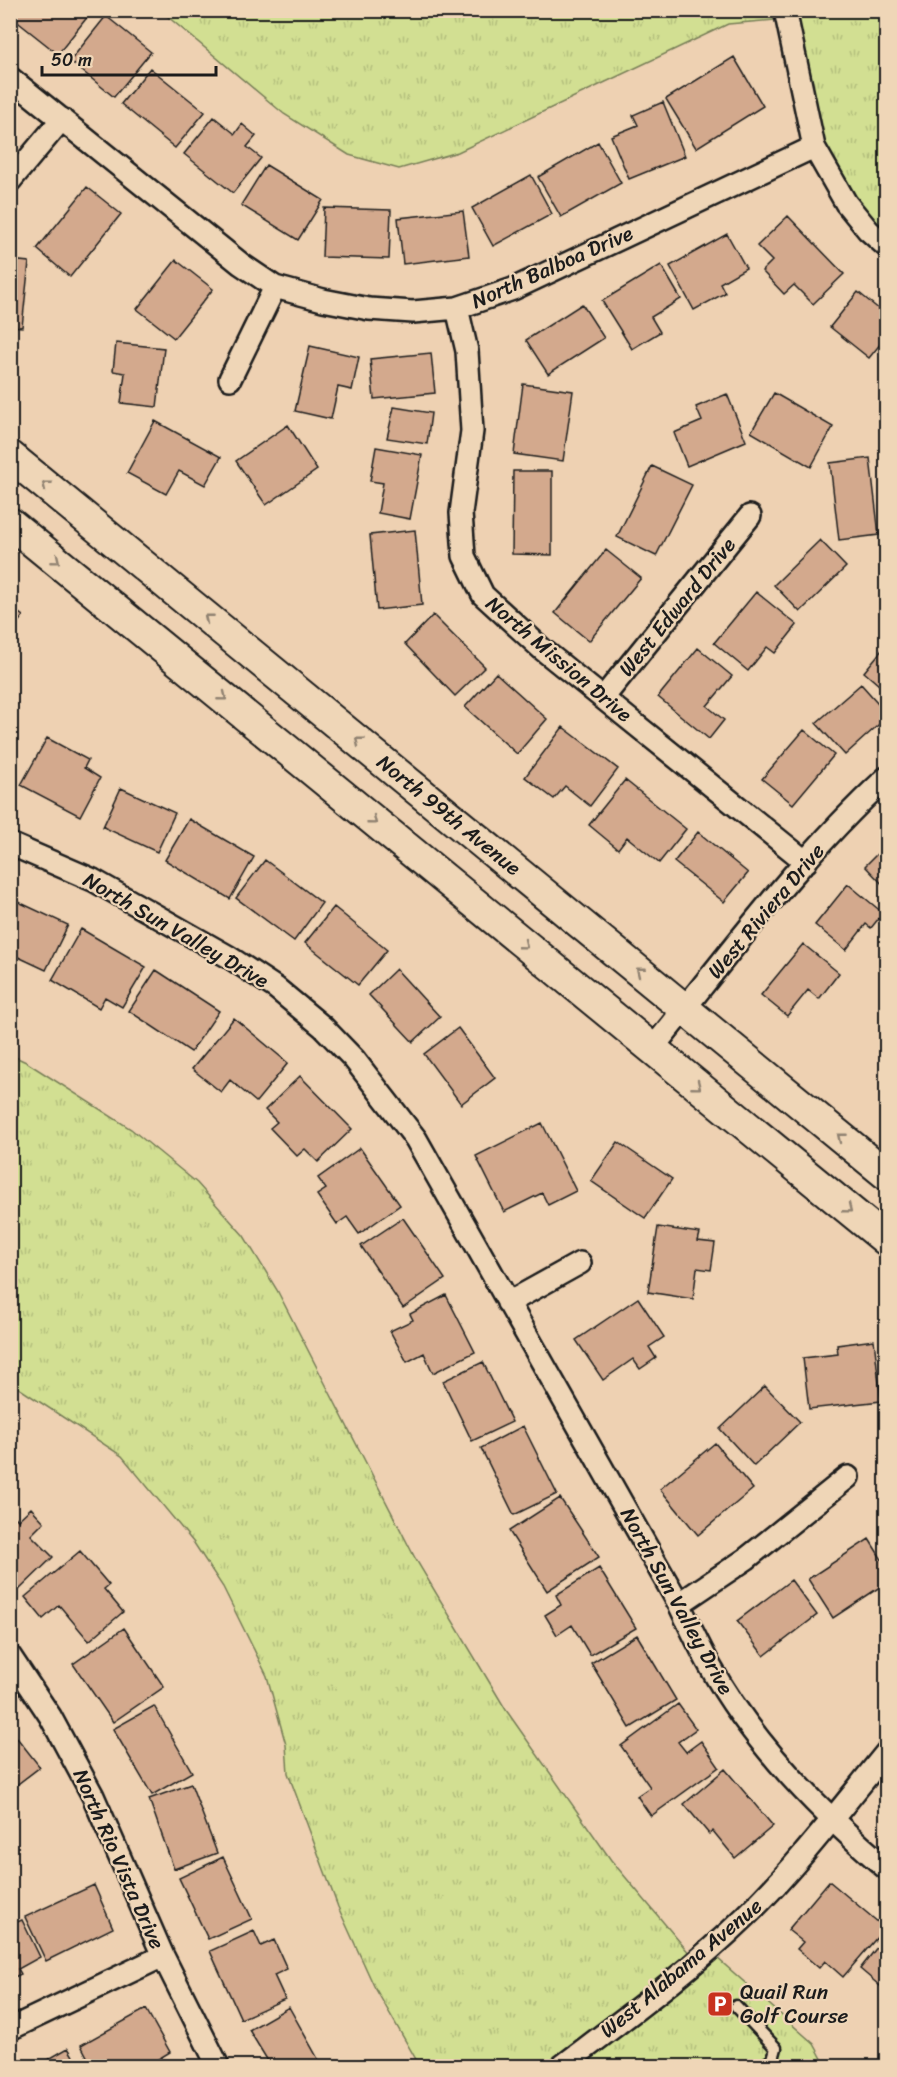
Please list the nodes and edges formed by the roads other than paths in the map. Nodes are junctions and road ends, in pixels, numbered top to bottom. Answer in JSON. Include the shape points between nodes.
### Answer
{"nodes":[{"id":1,"x":785,"y":10,"type":"edge"},
{"id":2,"x":10,"y":78,"type":"edge"},
{"id":3,"x":62,"y":119,"type":"junction"},
{"id":4,"x":814,"y":147,"type":"junction"},
{"id":5,"x":10,"y":181,"type":"edge"},
{"id":6,"x":886,"y":246,"type":"edge"},
{"id":7,"x":275,"y":287,"type":"junction"},
{"id":8,"x":457,"y":308,"type":"junction"},
{"id":9,"x":230,"y":379,"type":"dead end"},
{"id":10,"x":13,"y":465,"type":"edge"},
{"id":11,"x":750,"y":516,"type":"dead end"},
{"id":12,"x":10,"y":523,"type":"edge"},
{"id":13,"x":603,"y":698,"type":"junction"},
{"id":14,"x":886,"y":778,"type":"edge"},
{"id":15,"x":10,"y":844,"type":"edge"},
{"id":16,"x":806,"y":862,"type":"junction"},
{"id":17,"x":685,"y":1008,"type":"junction"},
{"id":18,"x":652,"y":1049,"type":"junction"},
{"id":19,"x":886,"y":1174,"type":"edge"},
{"id":20,"x":886,"y":1240,"type":"edge"},
{"id":21,"x":580,"y":1263,"type":"dead end"},
{"id":22,"x":508,"y":1303,"type":"junction"},
{"id":23,"x":848,"y":1477,"type":"dead end"},
{"id":24,"x":679,"y":1604,"type":"junction"},
{"id":25,"x":14,"y":1668,"type":"edge"},
{"id":26,"x":886,"y":1753,"type":"edge"},
{"id":27,"x":832,"y":1819,"type":"junction"},
{"id":28,"x":886,"y":1868,"type":"edge"},
{"id":29,"x":163,"y":1956,"type":"junction"},
{"id":30,"x":736,"y":2006,"type":"dead end"},
{"id":31,"x":10,"y":2029,"type":"edge"},
{"id":32,"x":218,"y":2067,"type":"edge"},
{"id":33,"x":562,"y":2067,"type":"edge"},
{"id":34,"x":763,"y":2067,"type":"edge"}],
"edges":[{"from":1,"to":4,"type":"street"},
{"from":2,"to":3,"type":"street","name":"North Balboa Drive"},
{"from":3,"to":5,"type":"street"},
{"from":3,"to":7,"type":"street","name":"North Balboa Drive"},
{"from":4,"to":6,"type":"street","via":[[846,202]]},
{"from":4,"to":8,"type":"street","name":"North Balboa Drive","via":[[513,289]]},
{"from":7,"to":8,"type":"street","name":"North Balboa Drive","via":[[369,309],[413,312]]},
{"from":7,"to":9,"type":"street"},
{"from":8,"to":13,"type":"street","name":"North Mission Drive","via":[[467,351],[472,431],[461,513],[464,556],[483,595]]},
{"from":17,"to":10,"type":"main road","name":"North 99th Avenue","one_way":true},
{"from":11,"to":13,"type":"street","name":"West Edward Drive"},
{"from":12,"to":18,"type":"main road","one_way":true},
{"from":13,"to":16,"type":"street","name":"North Mission Drive"},
{"from":14,"to":16,"type":"street","name":"West Riviera Drive"},
{"from":15,"to":22,"type":"street","name":"North Sun Valley Drive","via":[[93,880],[162,918],[276,988],[323,1027],[382,1091],[416,1138]]},
{"from":16,"to":17,"type":"street","name":"West Riviera Drive"},
{"from":17,"to":18,"type":"street","name":"West Riviera Drive"},
{"from":19,"to":17,"type":"main road","name":"North 99th Avenue","one_way":true},
{"from":18,"to":20,"type":"main road","one_way":true},
{"from":21,"to":22,"type":"street"},
{"from":22,"to":24,"type":"street","name":"North Sun Valley Drive"},
{"from":23,"to":24,"type":"street","via":[[746,1559]]},
{"from":24,"to":27,"type":"street","name":"North Sun Valley Drive","via":[[710,1666],[745,1721]]},
{"from":25,"to":29,"type":"street","name":"North Rio Vista Drive","via":[[50,1716],[93,1796]]},
{"from":26,"to":27,"type":"street","name":"West Alabama Avenue"},
{"from":27,"to":28,"type":"street","name":"North Sun Valley Drive"},
{"from":27,"to":33,"type":"street","name":"West Alabama Avenue","via":[[746,1916]]},
{"from":29,"to":31,"type":"street"},
{"from":29,"to":32,"type":"street","name":"North Rio Vista Drive"},
{"from":30,"to":34,"type":"lane","via":[[776,2048],[773,2059]]}]}
